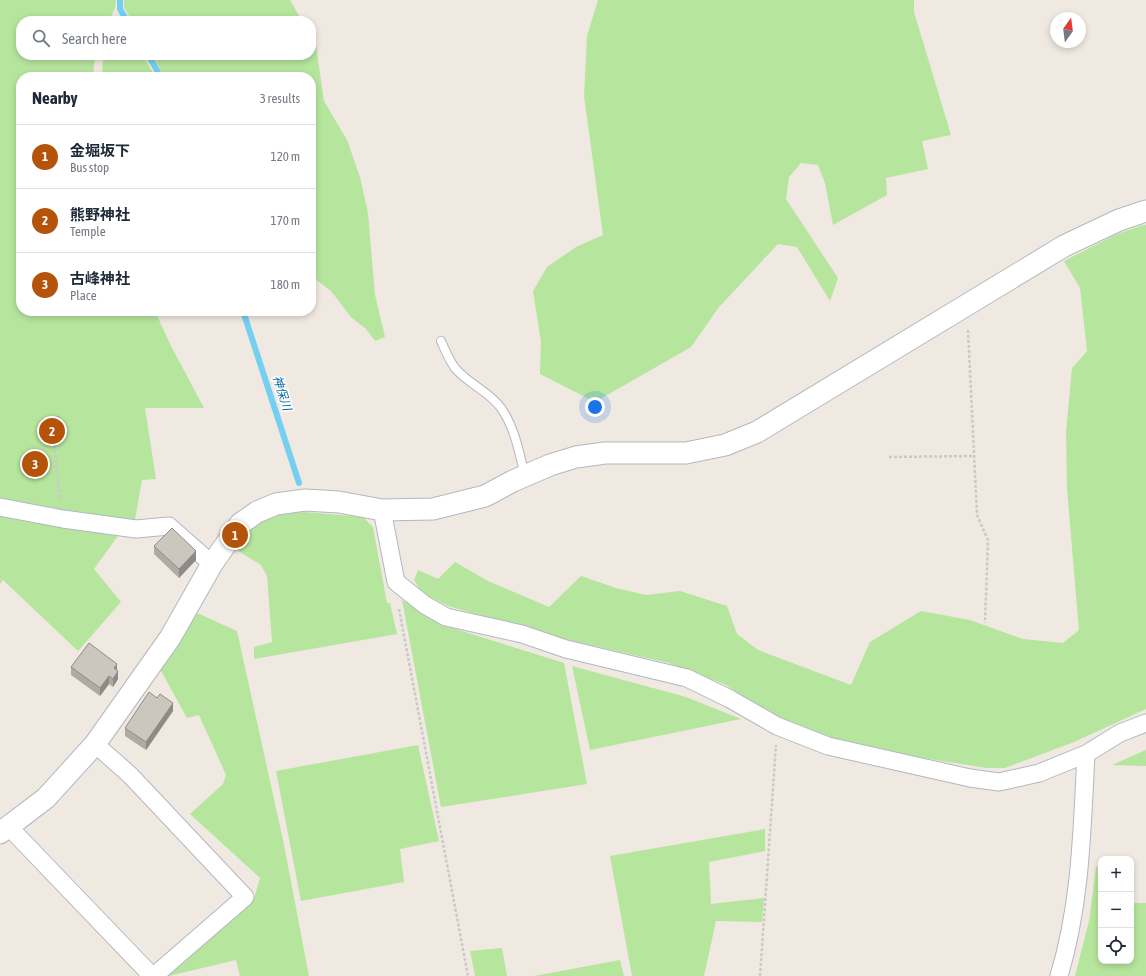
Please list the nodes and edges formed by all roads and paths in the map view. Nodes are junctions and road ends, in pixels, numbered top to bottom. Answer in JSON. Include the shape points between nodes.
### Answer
{"nodes":[{"id":1,"x":1146,"y":211,"type":"edge"},
{"id":2,"x":966,"y":305,"type":"junction"},
{"id":3,"x":441,"y":341,"type":"dead end"},
{"id":4,"x":54,"y":444,"type":"dead end"},
{"id":5,"x":974,"y":456,"type":"junction"},
{"id":6,"x":889,"y":457,"type":"dead end"},
{"id":7,"x":525,"y":476,"type":"junction"},
{"id":8,"x":0,"y":507,"type":"edge"},
{"id":9,"x":382,"y":510,"type":"junction"},
{"id":10,"x":63,"y":520,"type":"junction"},
{"id":11,"x":212,"y":564,"type":"junction"},
{"id":12,"x":396,"y":582,"type":"junction"},
{"id":13,"x":397,"y":600,"type":"joint"},
{"id":14,"x":984,"y":623,"type":"dead end"},
{"id":15,"x":1146,"y":722,"type":"edge"},
{"id":16,"x":777,"y":726,"type":"junction"},
{"id":17,"x":95,"y":744,"type":"junction"},
{"id":18,"x":1086,"y":754,"type":"junction"},
{"id":19,"x":4,"y":829,"type":"edge"},
{"id":20,"x":153,"y":976,"type":"edge"},
{"id":21,"x":468,"y":976,"type":"edge"},
{"id":22,"x":760,"y":976,"type":"edge"},
{"id":23,"x":1059,"y":976,"type":"edge"}],
"edges":[{"from":1,"to":2,"type":"street","via":[[1119,220],[1064,246]]},
{"from":2,"to":5,"type":"path"},
{"from":2,"to":7,"type":"street","via":[[757,432],[725,445],[686,453],[605,453],[576,457]]},
{"from":3,"to":7,"type":"lane","via":[[454,368],[486,392],[500,407],[514,430]]},
{"from":4,"to":10,"type":"path"},
{"from":5,"to":6,"type":"path"},
{"from":5,"to":14,"type":"path","via":[[977,515],[988,540]]},
{"from":7,"to":9,"type":"street","via":[[485,496],[460,503],[433,509]]},
{"from":8,"to":10,"type":"street"},
{"from":9,"to":11,"type":"street","via":[[339,502],[305,500],[276,504],[257,512],[240,524]]},
{"from":9,"to":12,"type":"street"},
{"from":10,"to":11,"type":"street","via":[[136,529],[169,526]]},
{"from":11,"to":17,"type":"street","via":[[170,638]]},
{"from":12,"to":13,"type":"street"},
{"from":12,"to":16,"type":"street","via":[[425,605],[446,616],[522,634],[566,649],[687,678]]},
{"from":13,"to":21,"type":"path"},
{"from":15,"to":18,"type":"street","via":[[1120,732]]},
{"from":16,"to":18,"type":"street","via":[[828,746],[917,767],[999,782],[1039,773]]},
{"from":16,"to":22,"type":"path"},
{"from":17,"to":19,"type":"street","via":[[46,798]]},
{"from":17,"to":20,"type":"street","via":[[130,775],[245,897]]},
{"from":18,"to":23,"type":"street","via":[[1078,889]]},
{"from":19,"to":20,"type":"street"}]}
